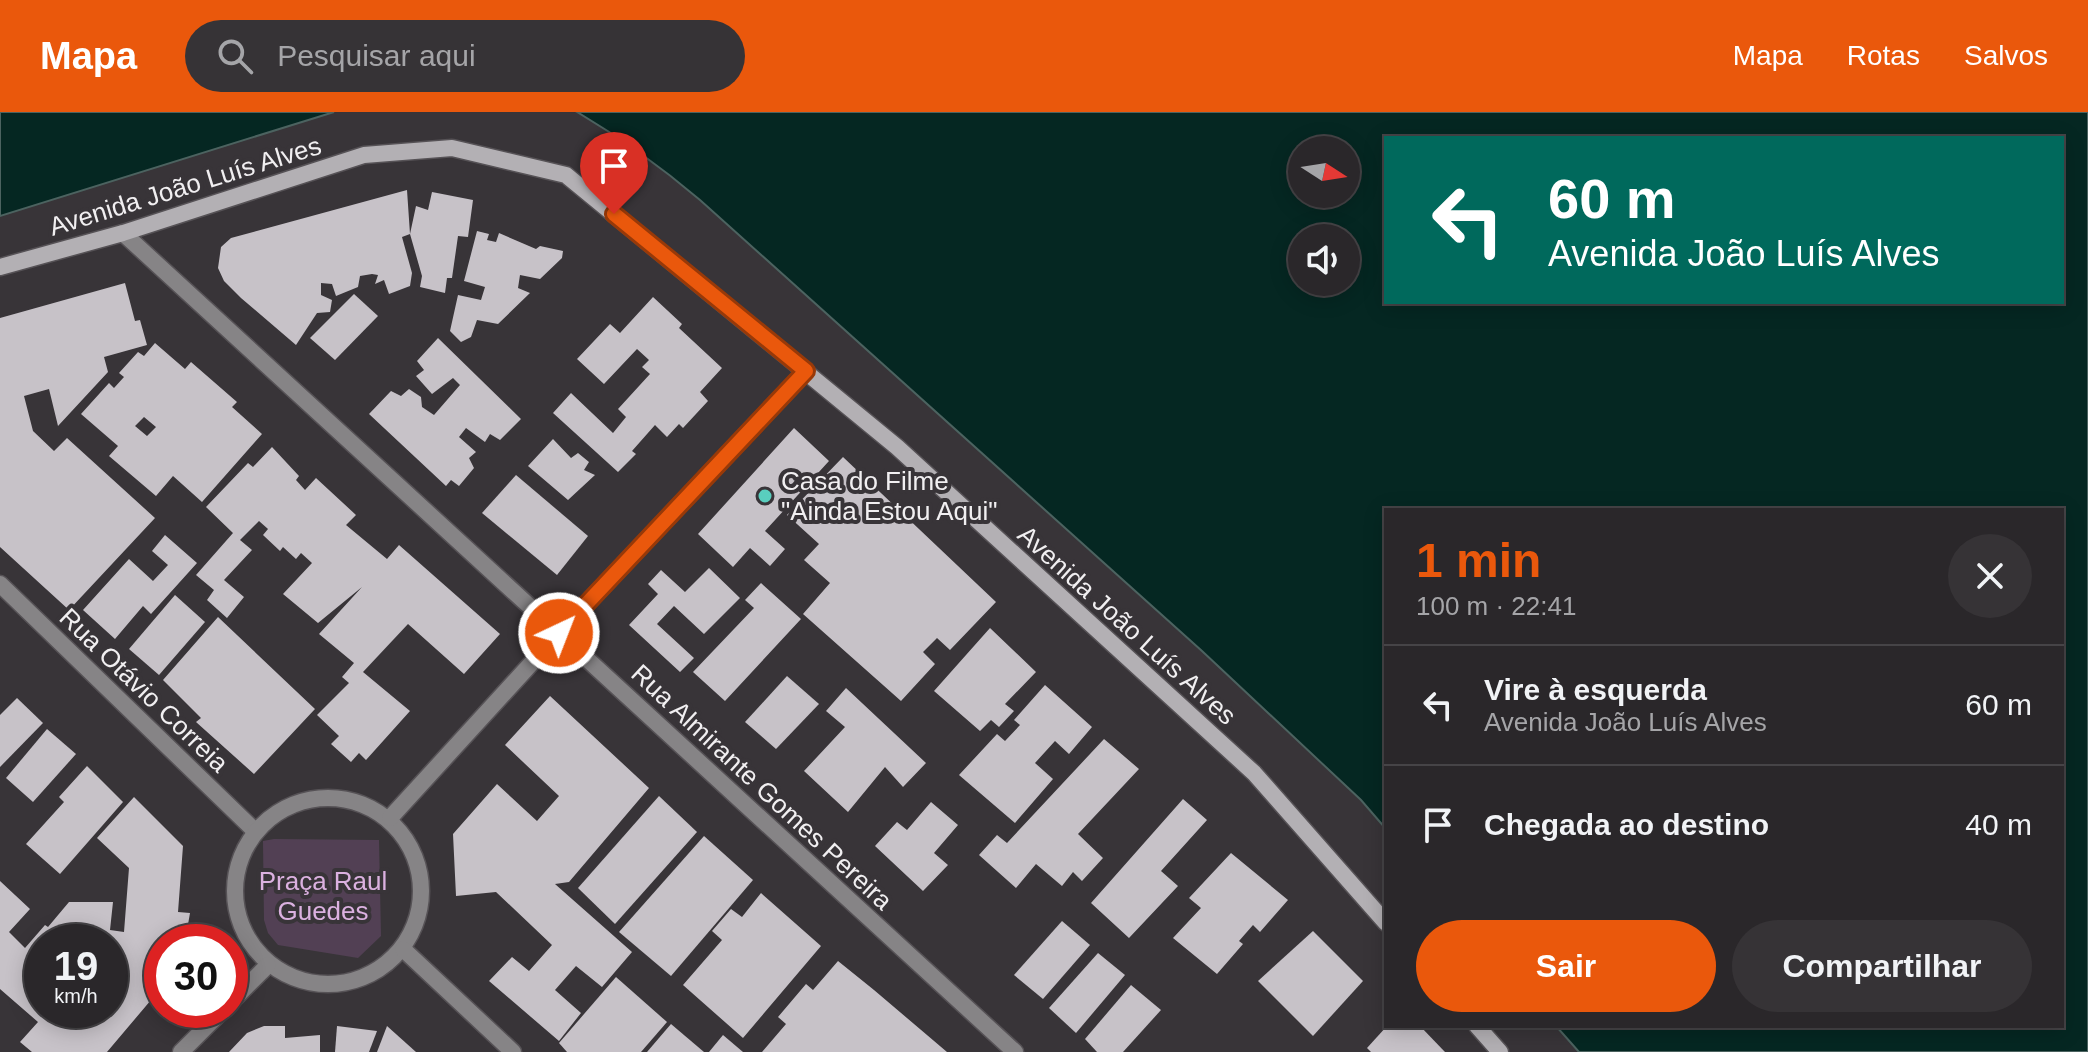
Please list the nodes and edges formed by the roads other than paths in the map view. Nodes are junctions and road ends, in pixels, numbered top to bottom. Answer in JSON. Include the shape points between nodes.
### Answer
{"nodes":[{"id":1,"x":123,"y":233,"type":"junction"},
{"id":2,"x":0,"y":267,"type":"edge"},
{"id":3,"x":806,"y":371,"type":"junction"},
{"id":4,"x":0,"y":584,"type":"edge"},
{"id":5,"x":559,"y":633,"type":"junction"},
{"id":6,"x":390,"y":818,"type":"junction"},
{"id":7,"x":255,"y":831,"type":"junction"},
{"id":8,"x":1384,"y":921,"type":"edge"},
{"id":9,"x":403,"y":949,"type":"junction"},
{"id":10,"x":268,"y":965,"type":"junction"},
{"id":11,"x":248,"y":985,"type":"edge"},
{"id":12,"x":205,"y":1028,"type":"edge"},
{"id":13,"x":1479,"y":1028,"type":"edge"},
{"id":14,"x":181,"y":1052,"type":"edge"},
{"id":15,"x":513,"y":1052,"type":"edge"},
{"id":16,"x":1015,"y":1052,"type":"edge"},
{"id":17,"x":1500,"y":1052,"type":"edge"}],
"edges":[{"from":1,"to":2,"type":"street","name":"Avenida João Luís Alves"},
{"from":1,"to":3,"type":"street","name":"Avenida João Luís Alves","via":[[364,155],[452,148],[566,175]]},
{"from":1,"to":5,"type":"street","name":"Rua Almirante Gomes Pereira"},
{"from":3,"to":5,"type":"street"},
{"from":3,"to":8,"type":"street","name":"Avenida João Luís Alves","via":[[897,447],[1254,773]]},
{"from":4,"to":7,"type":"street","name":"Rua Otávio Correia"},
{"from":5,"to":6,"type":"street"},
{"from":5,"to":16,"type":"street","name":"Rua Almirante Gomes Pereira"},
{"from":6,"to":7,"type":"street","via":[[345,797],[295,802]]},
{"from":6,"to":9,"type":"street","via":[[417,858],[422,905]]},
{"from":7,"to":10,"type":"street","via":[[234,876],[240,925]]},
{"from":9,"to":10,"type":"street","via":[[363,979],[314,985]]},
{"from":9,"to":15,"type":"street"},
{"from":10,"to":11,"type":"street"},
{"from":12,"to":14,"type":"street"},
{"from":13,"to":17,"type":"street"}]}
